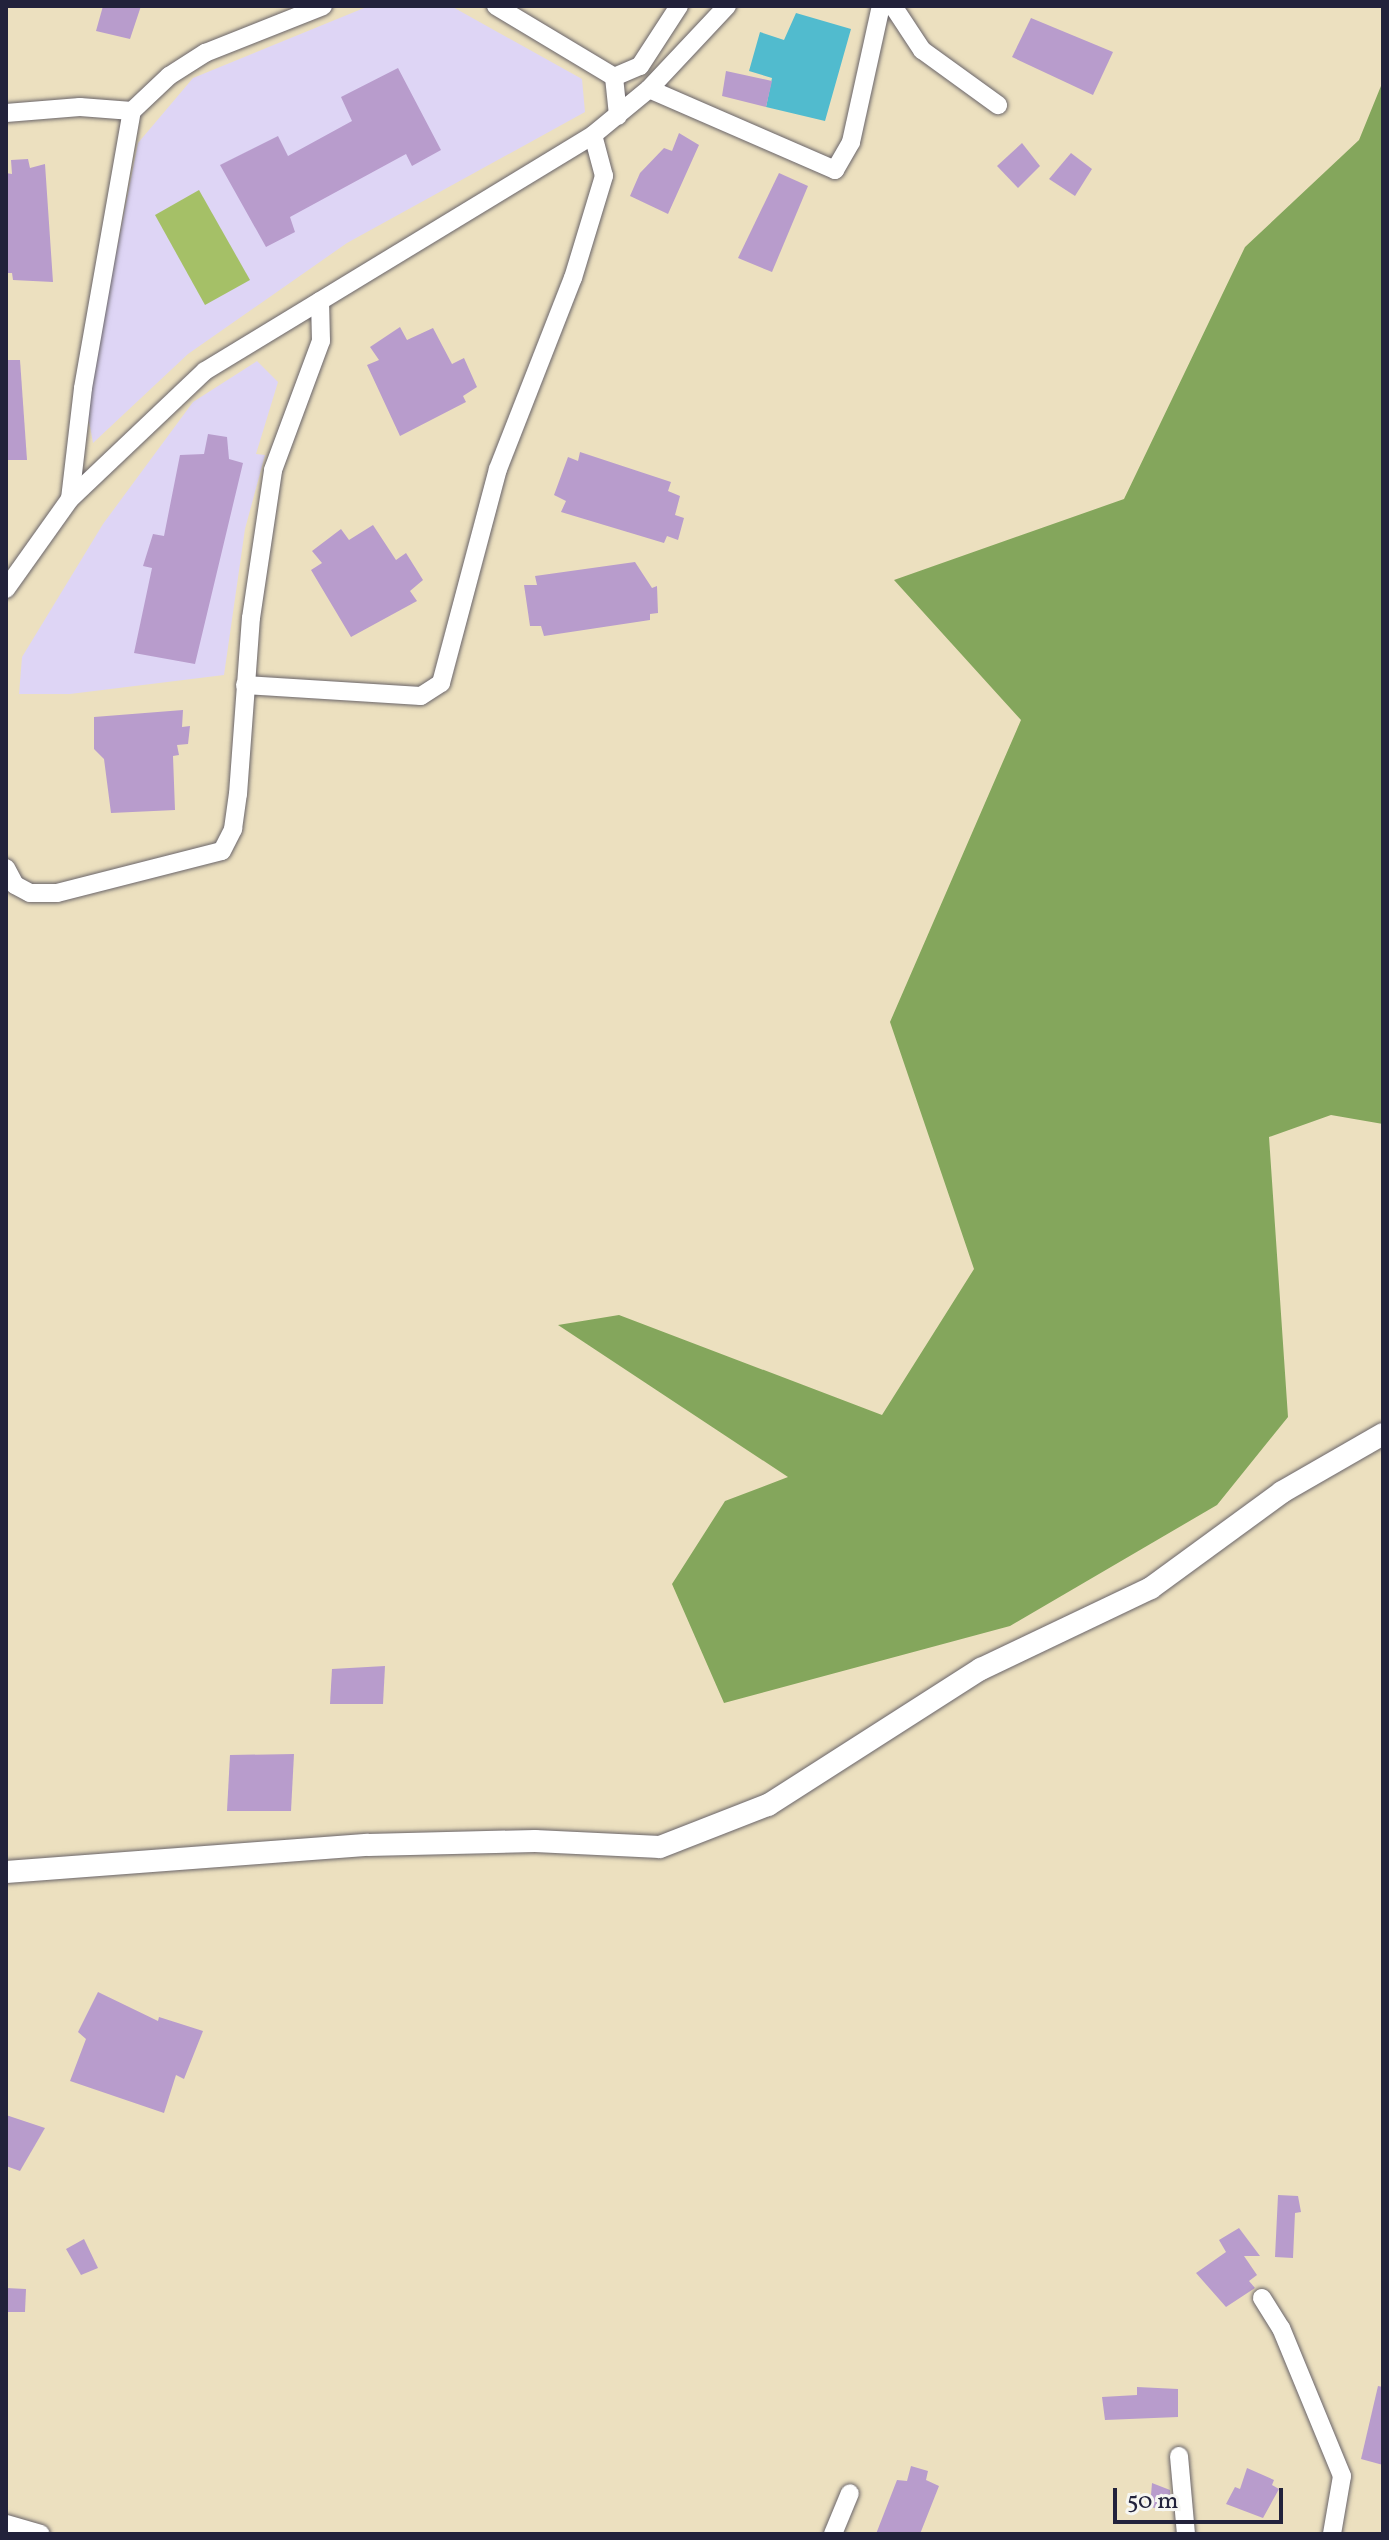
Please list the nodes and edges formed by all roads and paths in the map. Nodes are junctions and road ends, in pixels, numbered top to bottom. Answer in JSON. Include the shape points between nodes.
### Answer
{"nodes":[{"id":1,"x":323,"y":6,"type":"edge"},
{"id":2,"x":496,"y":6,"type":"edge"},
{"id":3,"x":679,"y":6,"type":"edge"},
{"id":4,"x":727,"y":6,"type":"edge"},
{"id":5,"x":881,"y":6,"type":"edge"},
{"id":6,"x":893,"y":6,"type":"edge"},
{"id":7,"x":614,"y":77,"type":"junction"},
{"id":8,"x":649,"y":89,"type":"junction"},
{"id":9,"x":998,"y":105,"type":"dead end"},
{"id":10,"x":132,"y":111,"type":"junction"},
{"id":11,"x":6,"y":113,"type":"edge"},
{"id":12,"x":618,"y":116,"type":"junction"},
{"id":13,"x":593,"y":135,"type":"junction"},
{"id":14,"x":320,"y":301,"type":"junction"},
{"id":15,"x":70,"y":499,"type":"junction"},
{"id":16,"x":6,"y":589,"type":"edge"},
{"id":17,"x":245,"y":685,"type":"junction"},
{"id":18,"x":6,"y":868,"type":"edge"},
{"id":19,"x":1383,"y":1434,"type":"edge"},
{"id":20,"x":6,"y":1872,"type":"edge"},
{"id":21,"x":1262,"y":2298,"type":"dead end"},
{"id":22,"x":1179,"y":2456,"type":"dead end"},
{"id":23,"x":850,"y":2493,"type":"dead end"},
{"id":24,"x":6,"y":2524,"type":"edge"},
{"id":25,"x":41,"y":2534,"type":"edge"},
{"id":26,"x":833,"y":2534,"type":"edge"},
{"id":27,"x":1186,"y":2534,"type":"edge"},
{"id":28,"x":1332,"y":2534,"type":"edge"}],
"edges":[{"from":1,"to":10,"type":"street","via":[[205,53],[169,76]]},
{"from":2,"to":7,"type":"street"},
{"from":3,"to":7,"type":"street","via":[[640,66]]},
{"from":4,"to":8,"type":"street"},
{"from":5,"to":8,"type":"street","via":[[851,142],[835,170]]},
{"from":6,"to":9,"type":"street","via":[[922,50]]},
{"from":7,"to":12,"type":"street"},
{"from":8,"to":12,"type":"street"},
{"from":10,"to":11,"type":"street","via":[[80,107]]},
{"from":10,"to":15,"type":"street","via":[[86,373]]},
{"from":12,"to":13,"type":"street"},
{"from":13,"to":14,"type":"street"},
{"from":13,"to":17,"type":"street","via":[[604,176],[573,278],[498,469],[441,683],[421,696]]},
{"from":14,"to":15,"type":"street","via":[[205,371]]},
{"from":14,"to":17,"type":"street","via":[[321,341],[273,470]]},
{"from":15,"to":16,"type":"street"},
{"from":17,"to":18,"type":"street","via":[[236,806],[222,851],[57,893],[30,893],[15,885]]},
{"from":19,"to":20,"type":"street","via":[[1282,1492],[1151,1588],[981,1669],[768,1805],[660,1847],[535,1841],[368,1845]]},
{"from":21,"to":28,"type":"street","via":[[1281,2328],[1342,2476]]},
{"from":22,"to":27,"type":"street"},
{"from":23,"to":26,"type":"street"},
{"from":24,"to":25,"type":"street"}]}
